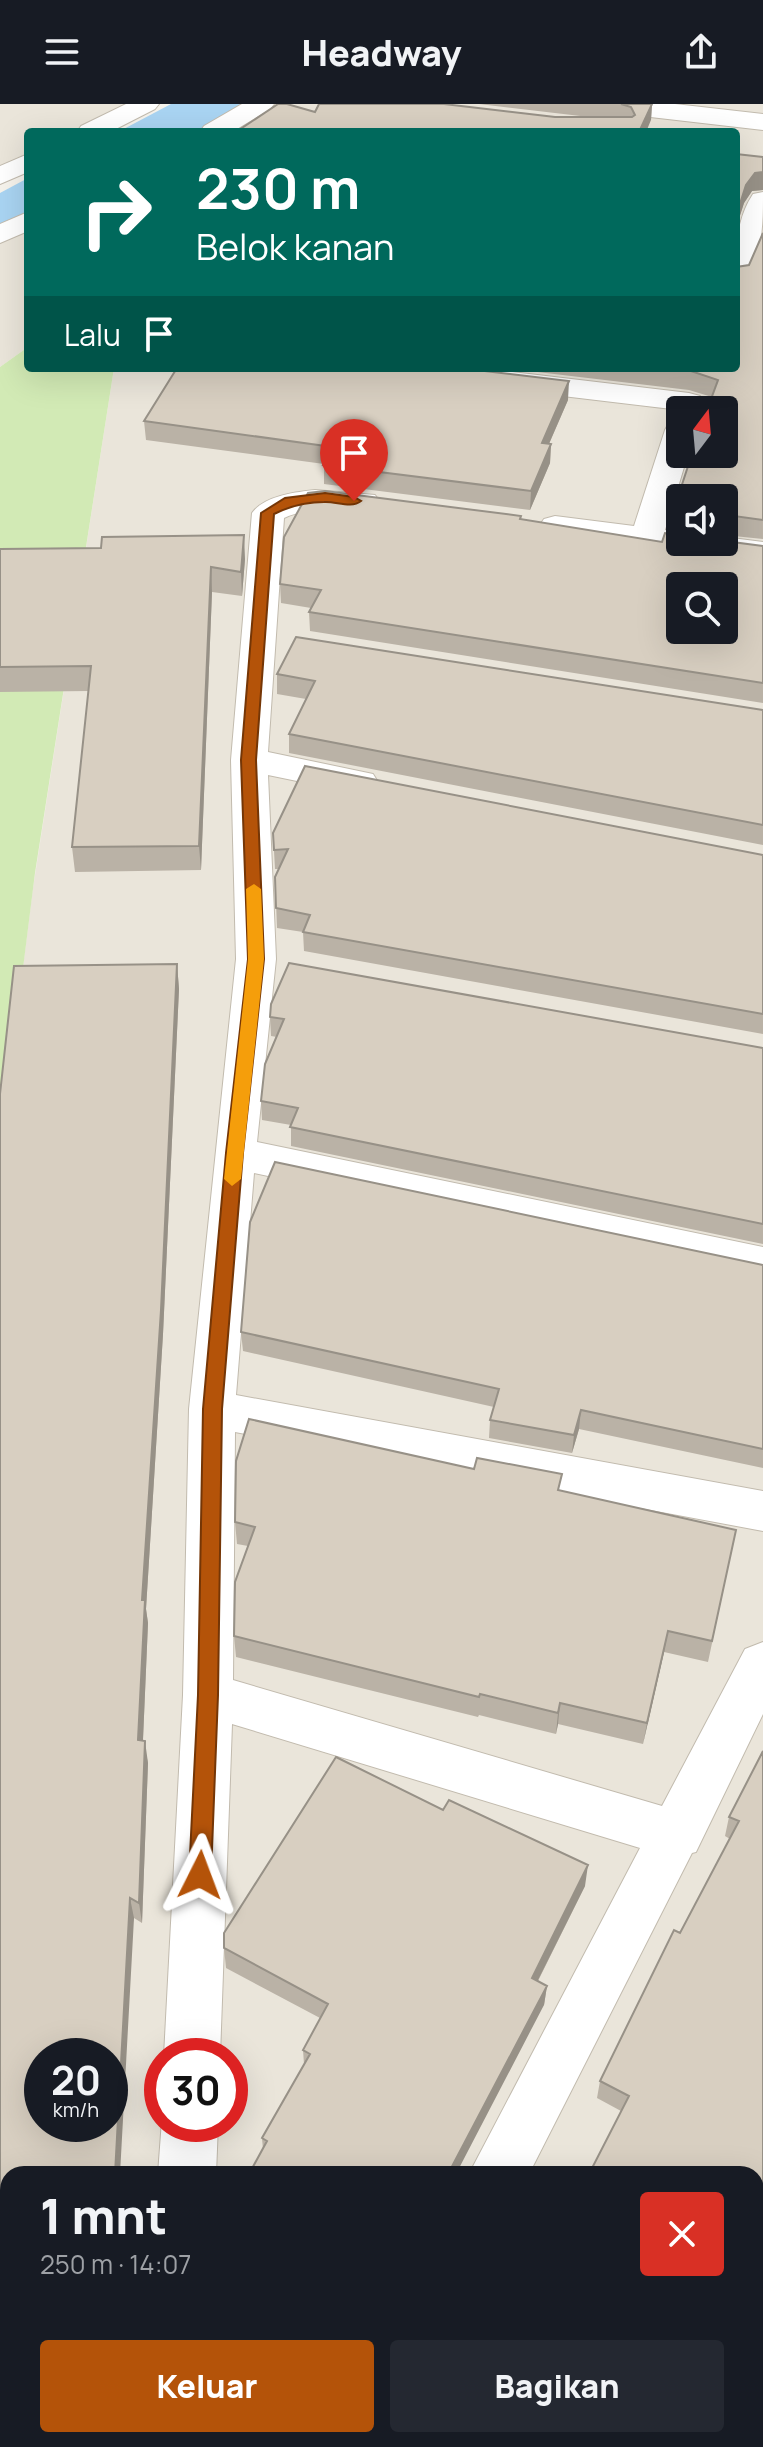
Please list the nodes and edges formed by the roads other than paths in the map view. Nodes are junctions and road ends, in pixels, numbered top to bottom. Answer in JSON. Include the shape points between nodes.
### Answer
{"nodes":[{"id":1,"x":146,"y":104,"type":"edge"},
{"id":2,"x":261,"y":104,"type":"edge"},
{"id":3,"x":607,"y":104,"type":"edge"},
{"id":4,"x":763,"y":122,"type":"edge"},
{"id":5,"x":98,"y":128,"type":"edge"},
{"id":6,"x":220,"y":128,"type":"edge"},
{"id":7,"x":24,"y":164,"type":"edge"},
{"id":8,"x":0,"y":176,"type":"edge"},
{"id":9,"x":763,"y":200,"type":"edge"},
{"id":10,"x":24,"y":222,"type":"edge"},
{"id":11,"x":0,"y":235,"type":"edge"},
{"id":12,"x":740,"y":257,"type":"edge"},
{"id":13,"x":457,"y":372,"type":"edge"},
{"id":14,"x":666,"y":403,"type":"edge"},
{"id":15,"x":668,"y":468,"type":"edge"},
{"id":16,"x":401,"y":507,"type":"edge"},
{"id":17,"x":524,"y":523,"type":"edge"},
{"id":18,"x":646,"y":538,"type":"junction"},
{"id":19,"x":763,"y":552,"type":"edge"},
{"id":20,"x":249,"y":760,"type":"junction"},
{"id":21,"x":389,"y":788,"type":"edge"},
{"id":22,"x":235,"y":1153,"type":"junction"},
{"id":23,"x":763,"y":1264,"type":"edge"},
{"id":24,"x":212,"y":1409,"type":"junction"},
{"id":25,"x":763,"y":1511,"type":"edge"},
{"id":26,"x":763,"y":1664,"type":"edge"},
{"id":27,"x":208,"y":1695,"type":"junction"},
{"id":28,"x":677,"y":1835,"type":"junction"},
{"id":29,"x":193,"y":2038,"type":"edge"},
{"id":30,"x":188,"y":2142,"type":"edge"},
{"id":31,"x":187,"y":2166,"type":"edge"},
{"id":32,"x":502,"y":2166,"type":"edge"}],
"edges":[{"from":1,"to":5,"type":"street"},
{"from":2,"to":6,"type":"street"},
{"from":3,"to":4,"type":"street"},
{"from":7,"to":8,"type":"street"},
{"from":9,"to":12,"type":"street"},
{"from":10,"to":11,"type":"street"},
{"from":13,"to":14,"type":"street"},
{"from":15,"to":18,"type":"street"},
{"from":16,"to":20,"type":"street","via":[[325,497],[290,501],[268,513],[276,640]]},
{"from":17,"to":18,"type":"street"},
{"from":18,"to":19,"type":"street"},
{"from":20,"to":21,"type":"street"},
{"from":20,"to":22,"type":"street","via":[[272,961]]},
{"from":22,"to":23,"type":"street"},
{"from":22,"to":24,"type":"street"},
{"from":24,"to":25,"type":"street"},
{"from":24,"to":27,"type":"street"},
{"from":26,"to":28,"type":"street"},
{"from":27,"to":28,"type":"street"},
{"from":27,"to":29,"type":"street"},
{"from":28,"to":32,"type":"street"},
{"from":30,"to":31,"type":"street"}]}
